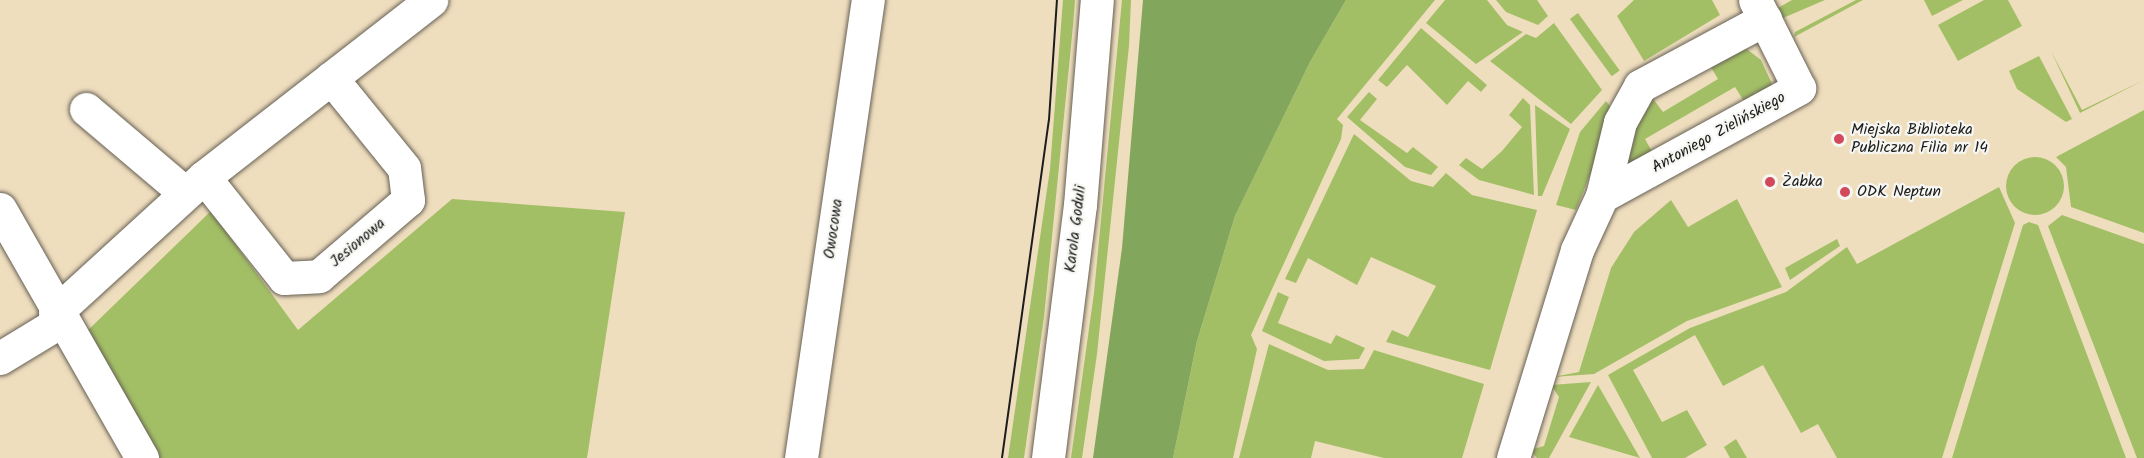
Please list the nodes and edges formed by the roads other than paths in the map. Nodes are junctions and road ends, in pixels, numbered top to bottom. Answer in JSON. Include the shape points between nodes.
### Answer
{"nodes":[{"id":1,"x":430,"y":0,"type":"edge"},
{"id":2,"x":868,"y":0,"type":"edge"},
{"id":3,"x":1097,"y":0,"type":"edge"},
{"id":4,"x":1760,"y":10,"type":"edge"},
{"id":5,"x":331,"y":78,"type":"junction"},
{"id":6,"x":86,"y":109,"type":"dead end"},
{"id":7,"x":195,"y":185,"type":"junction"},
{"id":8,"x":1602,"y":196,"type":"junction"},
{"id":9,"x":0,"y":209,"type":"edge"},
{"id":10,"x":58,"y":317,"type":"junction"},
{"id":11,"x":0,"y":358,"type":"edge"},
{"id":12,"x":142,"y":458,"type":"edge"},
{"id":13,"x":801,"y":458,"type":"edge"},
{"id":14,"x":1048,"y":458,"type":"edge"},
{"id":15,"x":1513,"y":458,"type":"edge"}],
"edges":[{"from":1,"to":5,"type":"street"},
{"from":2,"to":13,"type":"street","name":"Owocowa"},
{"from":3,"to":14,"type":"street","name":"Karola Goduli","via":[[1080,206]]},
{"from":4,"to":8,"type":"street","name":"Antoniego Zielińskiego","via":[[1640,86],[1620,122]]},
{"from":4,"to":8,"type":"street","name":"Antoniego Zielińskiego","via":[[1799,88]]},
{"from":5,"to":7,"type":"street"},
{"from":5,"to":7,"type":"street","name":"Jesionowa","via":[[404,168],[408,200],[319,276],[284,278]]},
{"from":6,"to":7,"type":"street","name":"Jesionowa"},
{"from":7,"to":10,"type":"street"},
{"from":8,"to":15,"type":"street","name":"Antoniego Zielińskiego","via":[[1577,250]]},
{"from":9,"to":10,"type":"street"},
{"from":10,"to":11,"type":"street"},
{"from":10,"to":12,"type":"street"}]}
